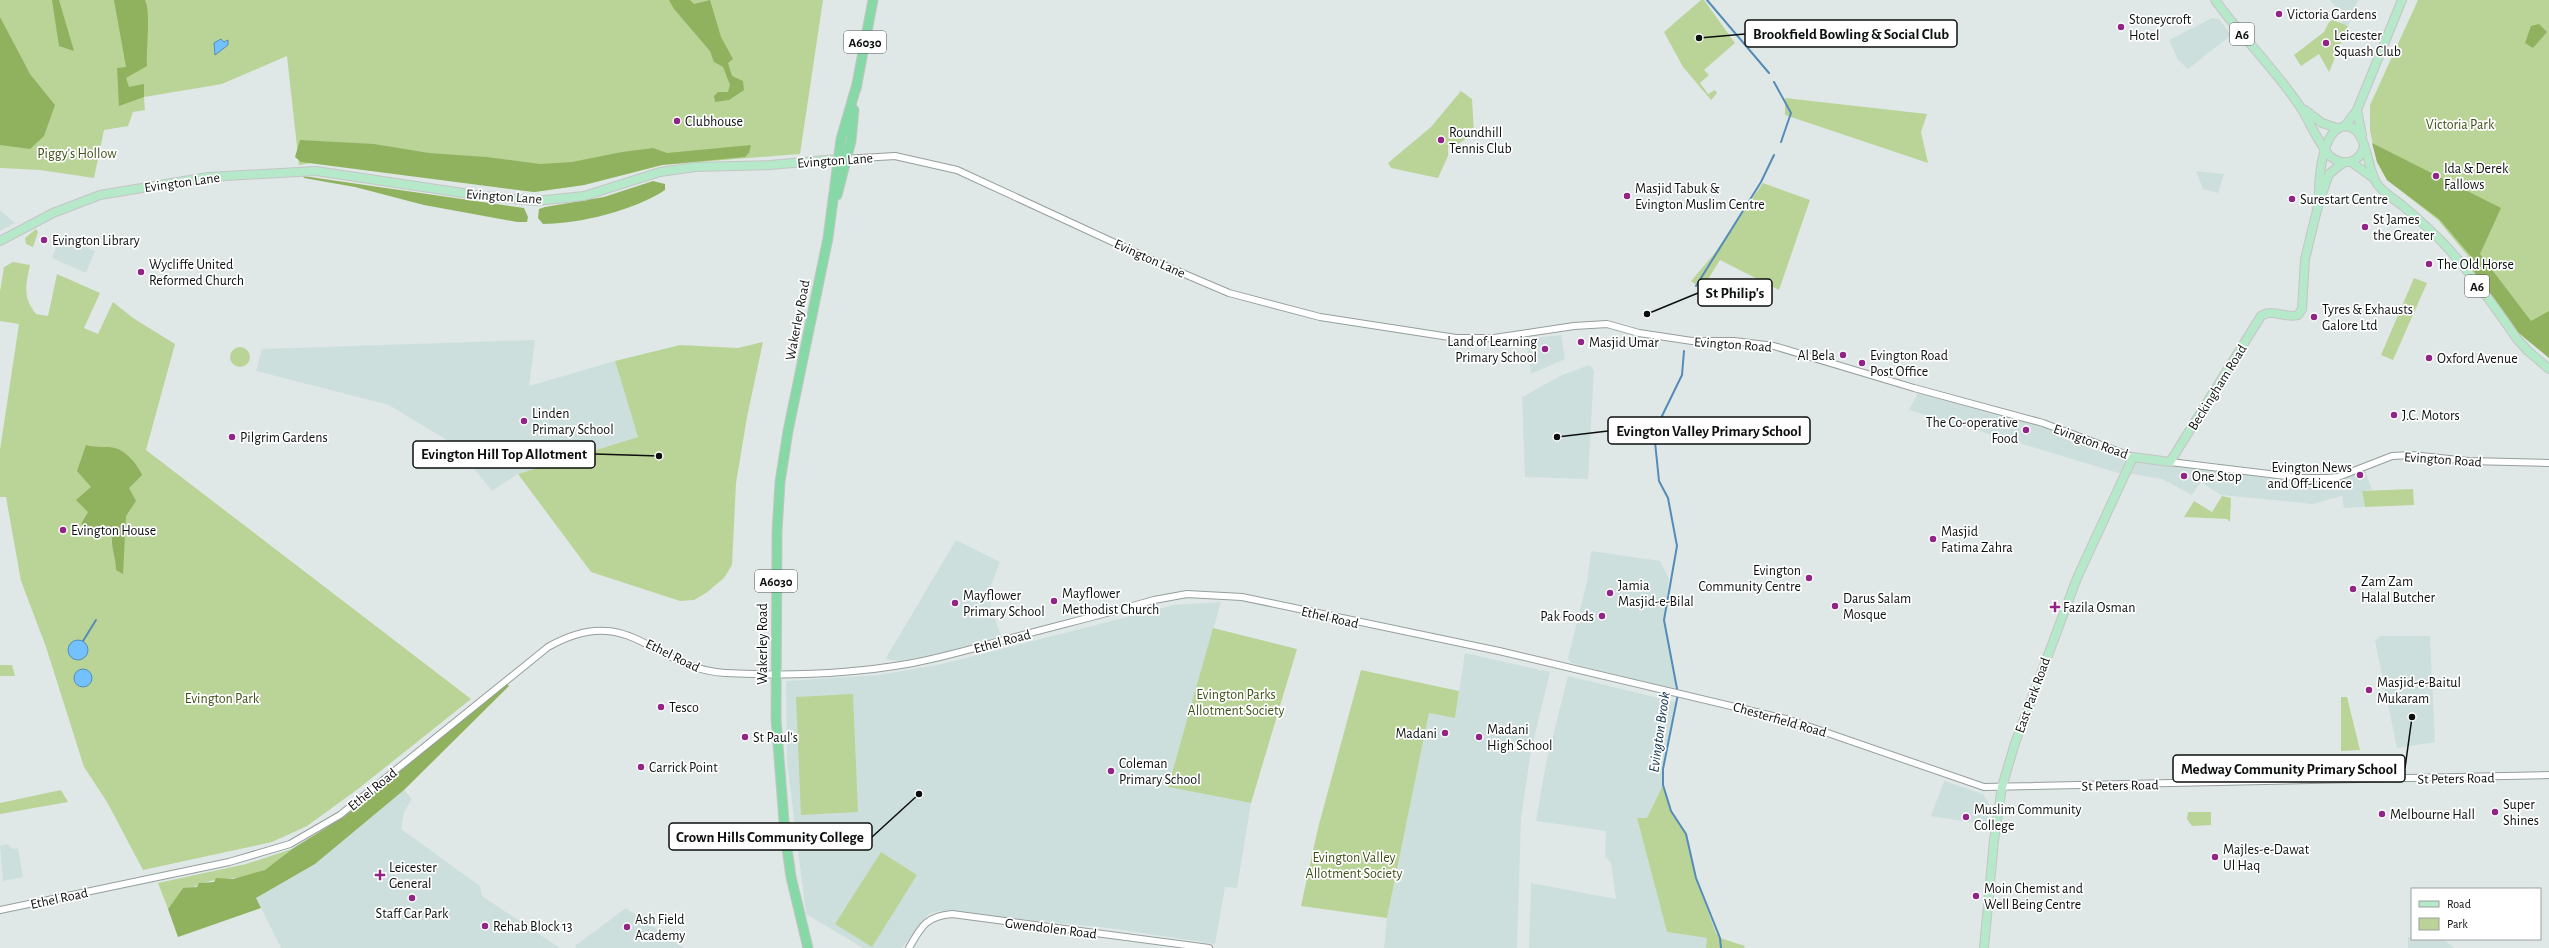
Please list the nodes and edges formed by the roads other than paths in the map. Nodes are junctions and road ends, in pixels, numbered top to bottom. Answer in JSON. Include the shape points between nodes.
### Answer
{"nodes":[{"id":1,"x":873,"y":0,"type":"edge"},
{"id":2,"x":2215,"y":0,"type":"edge"},
{"id":3,"x":2402,"y":0,"type":"edge"},
{"id":4,"x":2300,"y":106,"type":"junction"},
{"id":5,"x":2357,"y":110,"type":"junction"},
{"id":6,"x":2341,"y":127,"type":"junction"},
{"id":7,"x":2363,"y":141,"type":"junction"},
{"id":8,"x":2326,"y":150,"type":"junction"},
{"id":9,"x":842,"y":159,"type":"junction"},
{"id":10,"x":2348,"y":162,"type":"junction"},
{"id":11,"x":2373,"y":177,"type":"junction"},
{"id":12,"x":2319,"y":202,"type":"junction"},
{"id":13,"x":0,"y":241,"type":"edge"},
{"id":14,"x":1639,"y":334,"type":"joint"},
{"id":15,"x":2549,"y":369,"type":"edge"},
{"id":16,"x":2133,"y":457,"type":"junction"},
{"id":17,"x":2170,"y":462,"type":"junction"},
{"id":18,"x":2549,"y":463,"type":"edge"},
{"id":19,"x":1553,"y":665,"type":"joint"},
{"id":20,"x":775,"y":673,"type":"junction"},
{"id":21,"x":2549,"y":775,"type":"edge"},
{"id":22,"x":2002,"y":787,"type":"junction"},
{"id":23,"x":0,"y":910,"type":"edge"},
{"id":24,"x":808,"y":948,"type":"edge"},
{"id":25,"x":909,"y":948,"type":"edge"},
{"id":26,"x":1209,"y":948,"type":"edge"},
{"id":27,"x":1984,"y":948,"type":"edge"}],
"edges":[{"from":1,"to":9,"type":"highway","number":"A6030"},
{"from":2,"to":4,"type":"main road","number":"A6"},
{"from":3,"to":5,"type":"main road"},
{"from":4,"to":6,"type":"main road","number":"A6","via":[[2322,123]]},
{"from":4,"to":8,"type":"main road","number":"A6"},
{"from":5,"to":6,"type":"main road"},
{"from":5,"to":7,"type":"main road"},
{"from":6,"to":7,"type":"main road","number":"A6","via":[[2355,129]]},
{"from":6,"to":8,"type":"main road","via":[[2329,137]]},
{"from":7,"to":10,"type":"main road","via":[[2360,155]]},
{"from":7,"to":11,"type":"main road","number":"A6"},
{"from":8,"to":10,"type":"main road","number":"A6","via":[[2332,157]]},
{"from":8,"to":12,"type":"main road","via":[[2319,181]]},
{"from":9,"to":13,"type":"main road","name":"Evington Lane","via":[[770,165],[695,167],[660,172],[584,196],[536,201],[483,196],[316,171],[230,175],[100,195],[53,213]]},
{"from":9,"to":14,"type":"street","name":"Evington Lane","via":[[894,156],[958,170],[1229,293],[1320,317],[1456,338],[1494,338],[1587,324],[1607,324]]},
{"from":9,"to":20,"type":"highway","name":"Wakerley Road","number":"A6030","via":[[780,482]]},
{"from":10,"to":11,"type":"main road","number":"A6"},
{"from":10,"to":12,"type":"main road","via":[[2329,174]]},
{"from":11,"to":15,"type":"main road","number":"A6","via":[[2384,192],[2446,246],[2521,343]]},
{"from":12,"to":17,"type":"main road","name":"Beckingham Road","via":[[2305,259],[2302,309],[2298,316],[2289,318],[2265,313]]},
{"from":14,"to":16,"type":"street","name":"Evington Road","via":[[1692,341],[1734,341],[1774,346],[2043,423]]},
{"from":16,"to":17,"type":"main road","name":"Evington Road"},
{"from":16,"to":22,"type":"main road","name":"East Park Road","via":[[2062,617],[2029,701]]},
{"from":17,"to":18,"type":"street","name":"Evington Road","via":[[2302,478],[2338,477],[2392,456]]},
{"from":19,"to":20,"type":"street","name":"Ethel Road","via":[[1259,600],[1187,594],[1154,600],[938,658],[873,669]]},
{"from":19,"to":22,"type":"street","name":"Chesterfield Road","via":[[1790,720],[1984,787]]},
{"from":20,"to":23,"type":"street","name":"Ethel Road","via":[[708,671],[688,665],[631,635],[608,631],[577,633],[548,646],[340,815],[290,844],[229,862]]},
{"from":20,"to":24,"type":"highway","name":"Wakerley Road","number":"A6030","via":[[785,834],[791,877]]},
{"from":21,"to":22,"type":"street","name":"St Peters Road"},
{"from":22,"to":27,"type":"main road","name":"East Park Road","via":[[1988,888]]},
{"from":25,"to":26,"type":"street","name":"Gwendolen Road","via":[[919,931],[932,917],[952,914]]}]}
